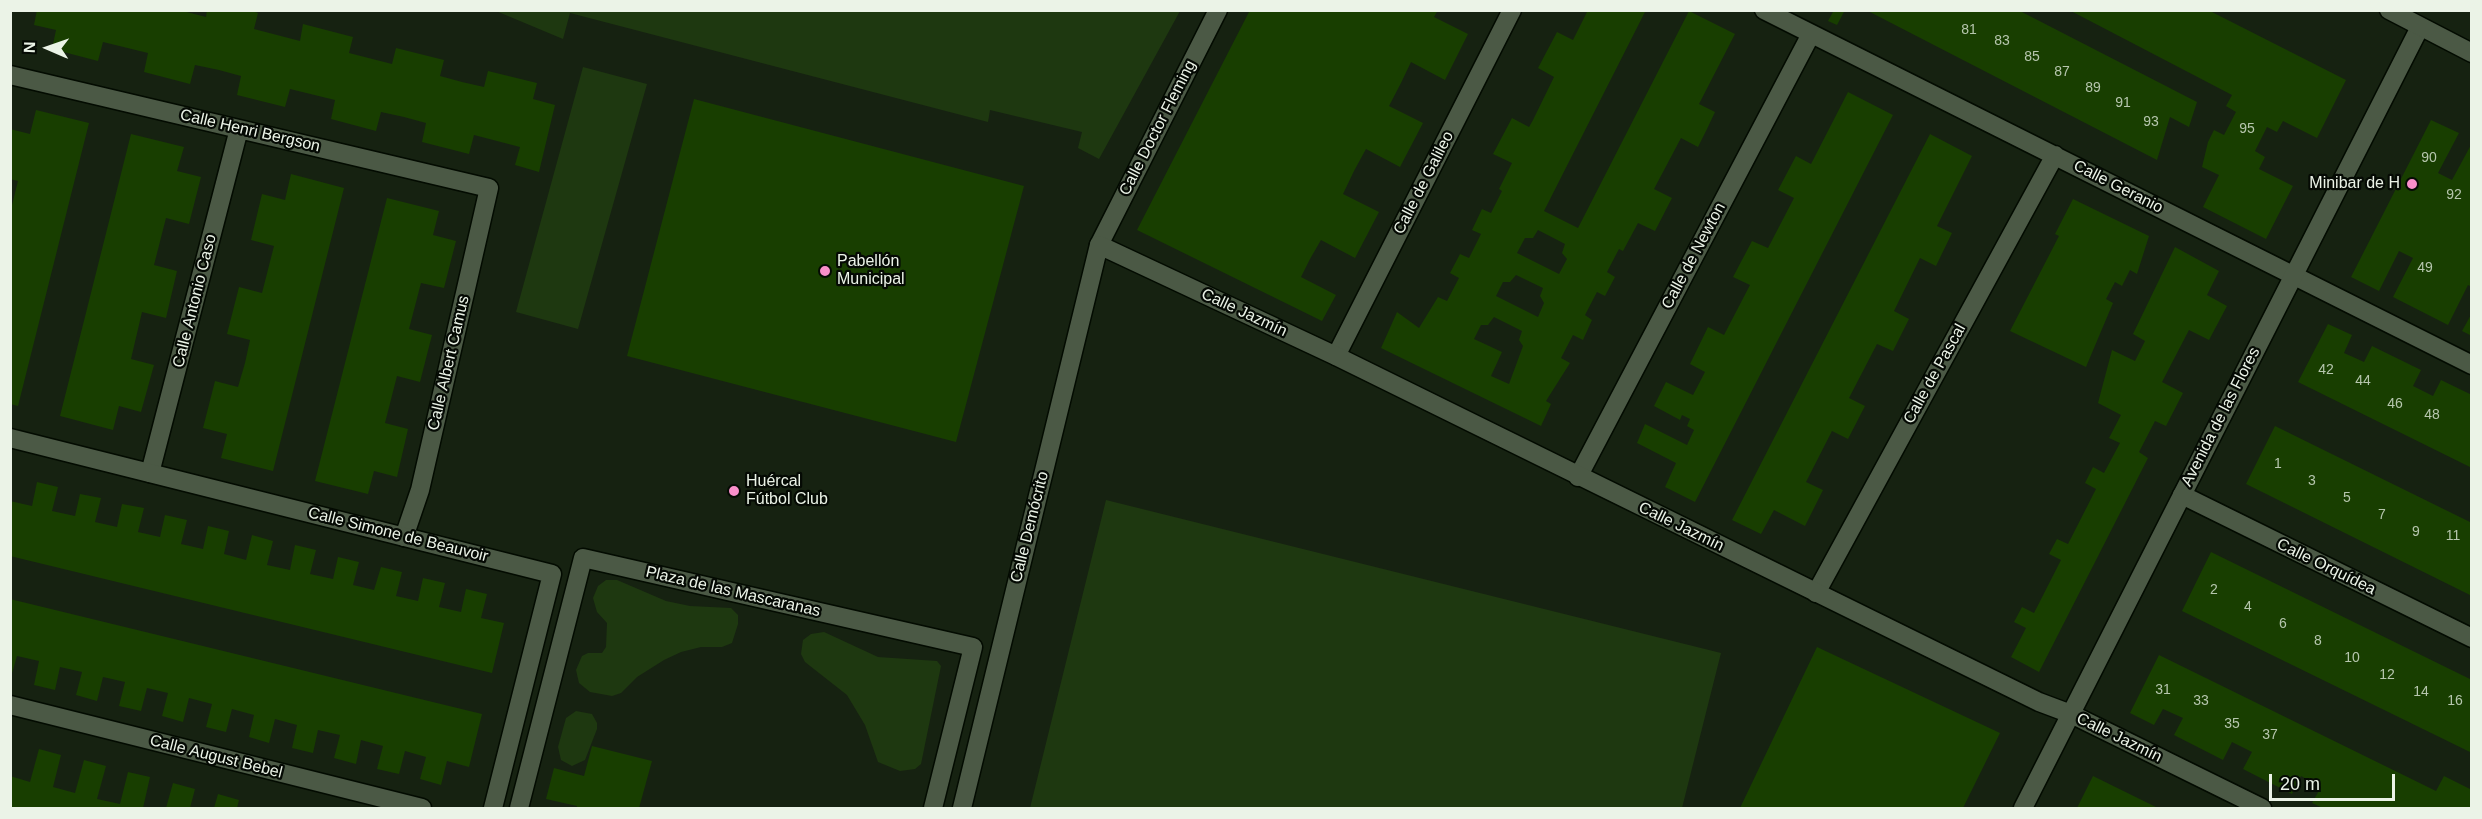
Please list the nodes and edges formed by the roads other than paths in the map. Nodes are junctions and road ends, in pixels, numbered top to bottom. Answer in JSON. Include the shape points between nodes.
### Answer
{"nodes":[{"id":1,"x":1218,"y":10,"type":"edge"},
{"id":2,"x":1512,"y":10,"type":"edge"},
{"id":3,"x":1764,"y":10,"type":"edge"},
{"id":4,"x":2389,"y":10,"type":"edge"},
{"id":5,"x":2420,"y":27,"type":"junction"},
{"id":6,"x":1810,"y":36,"type":"junction"},
{"id":7,"x":2472,"y":53,"type":"edge"},
{"id":8,"x":10,"y":75,"type":"edge"},
{"id":9,"x":239,"y":129,"type":"junction"},
{"id":10,"x":2055,"y":155,"type":"junction"},
{"id":11,"x":489,"y":188,"type":"joint"},
{"id":12,"x":1099,"y":245,"type":"junction"},
{"id":13,"x":2292,"y":277,"type":"junction"},
{"id":14,"x":1336,"y":356,"type":"junction"},
{"id":15,"x":2472,"y":365,"type":"edge"},
{"id":16,"x":10,"y":438,"type":"edge"},
{"id":17,"x":150,"y":473,"type":"junction"},
{"id":18,"x":1578,"y":477,"type":"junction"},
{"id":19,"x":2181,"y":495,"type":"junction"},
{"id":20,"x":404,"y":537,"type":"junction"},
{"id":21,"x":1816,"y":593,"type":"junction"},
{"id":22,"x":2472,"y":638,"type":"edge"},
{"id":23,"x":10,"y":705,"type":"edge"},
{"id":24,"x":2071,"y":714,"type":"junction"},
{"id":25,"x":422,"y":808,"type":"edge"},
{"id":26,"x":493,"y":808,"type":"edge"},
{"id":27,"x":519,"y":808,"type":"edge"},
{"id":28,"x":933,"y":808,"type":"edge"},
{"id":29,"x":962,"y":808,"type":"edge"},
{"id":30,"x":2023,"y":808,"type":"edge"},
{"id":31,"x":2262,"y":808,"type":"edge"}],
"edges":[{"from":1,"to":12,"type":"street","name":"Calle Doctor Fleming"},
{"from":2,"to":14,"type":"street","name":"Calle de Galileo"},
{"from":3,"to":6,"type":"street","name":"Calle Geranio"},
{"from":4,"to":5,"type":"street"},
{"from":5,"to":7,"type":"street"},
{"from":5,"to":13,"type":"street","name":"Avenida de las Flores"},
{"from":6,"to":10,"type":"street","name":"Calle Geranio"},
{"from":6,"to":18,"type":"street","name":"Calle de Newton"},
{"from":8,"to":9,"type":"street","name":"Calle Henri Bergson"},
{"from":9,"to":11,"type":"street","name":"Calle Henri Bergson"},
{"from":9,"to":17,"type":"street","name":"Calle Antonio Caso"},
{"from":10,"to":13,"type":"street","name":"Calle Geranio","via":[[2272,263]]},
{"from":10,"to":21,"type":"street","name":"Calle de Pascal"},
{"from":11,"to":20,"type":"street","name":"Calle Albert Camus","via":[[420,490]]},
{"from":12,"to":14,"type":"street","name":"Calle Jazmín"},
{"from":12,"to":29,"type":"street","name":"Calle Demócrito"},
{"from":13,"to":15,"type":"street","name":"Calle Geranio"},
{"from":13,"to":19,"type":"street","name":"Avenida de las Flores"},
{"from":14,"to":18,"type":"street","name":"Calle Jazmín"},
{"from":16,"to":17,"type":"street","name":"Calle Simone de Beauvoir"},
{"from":17,"to":20,"type":"street","name":"Calle Simone de Beauvoir"},
{"from":18,"to":21,"type":"street","name":"Calle Jazmín"},
{"from":19,"to":22,"type":"street","name":"Calle Orquídea"},
{"from":19,"to":24,"type":"street","name":"Avenida de las Flores"},
{"from":20,"to":26,"type":"street","name":"Calle Simone de Beauvoir","via":[[552,574]]},
{"from":21,"to":24,"type":"street","name":"Calle Jazmín"},
{"from":23,"to":25,"type":"street","name":"Calle August Bebel"},
{"from":24,"to":30,"type":"street","name":"Avenida de las Flores"},
{"from":24,"to":31,"type":"street","name":"Calle Jazmín"},
{"from":27,"to":28,"type":"street","name":"Plaza de las Mascaranas","via":[[583,558],[974,647]]}]}
